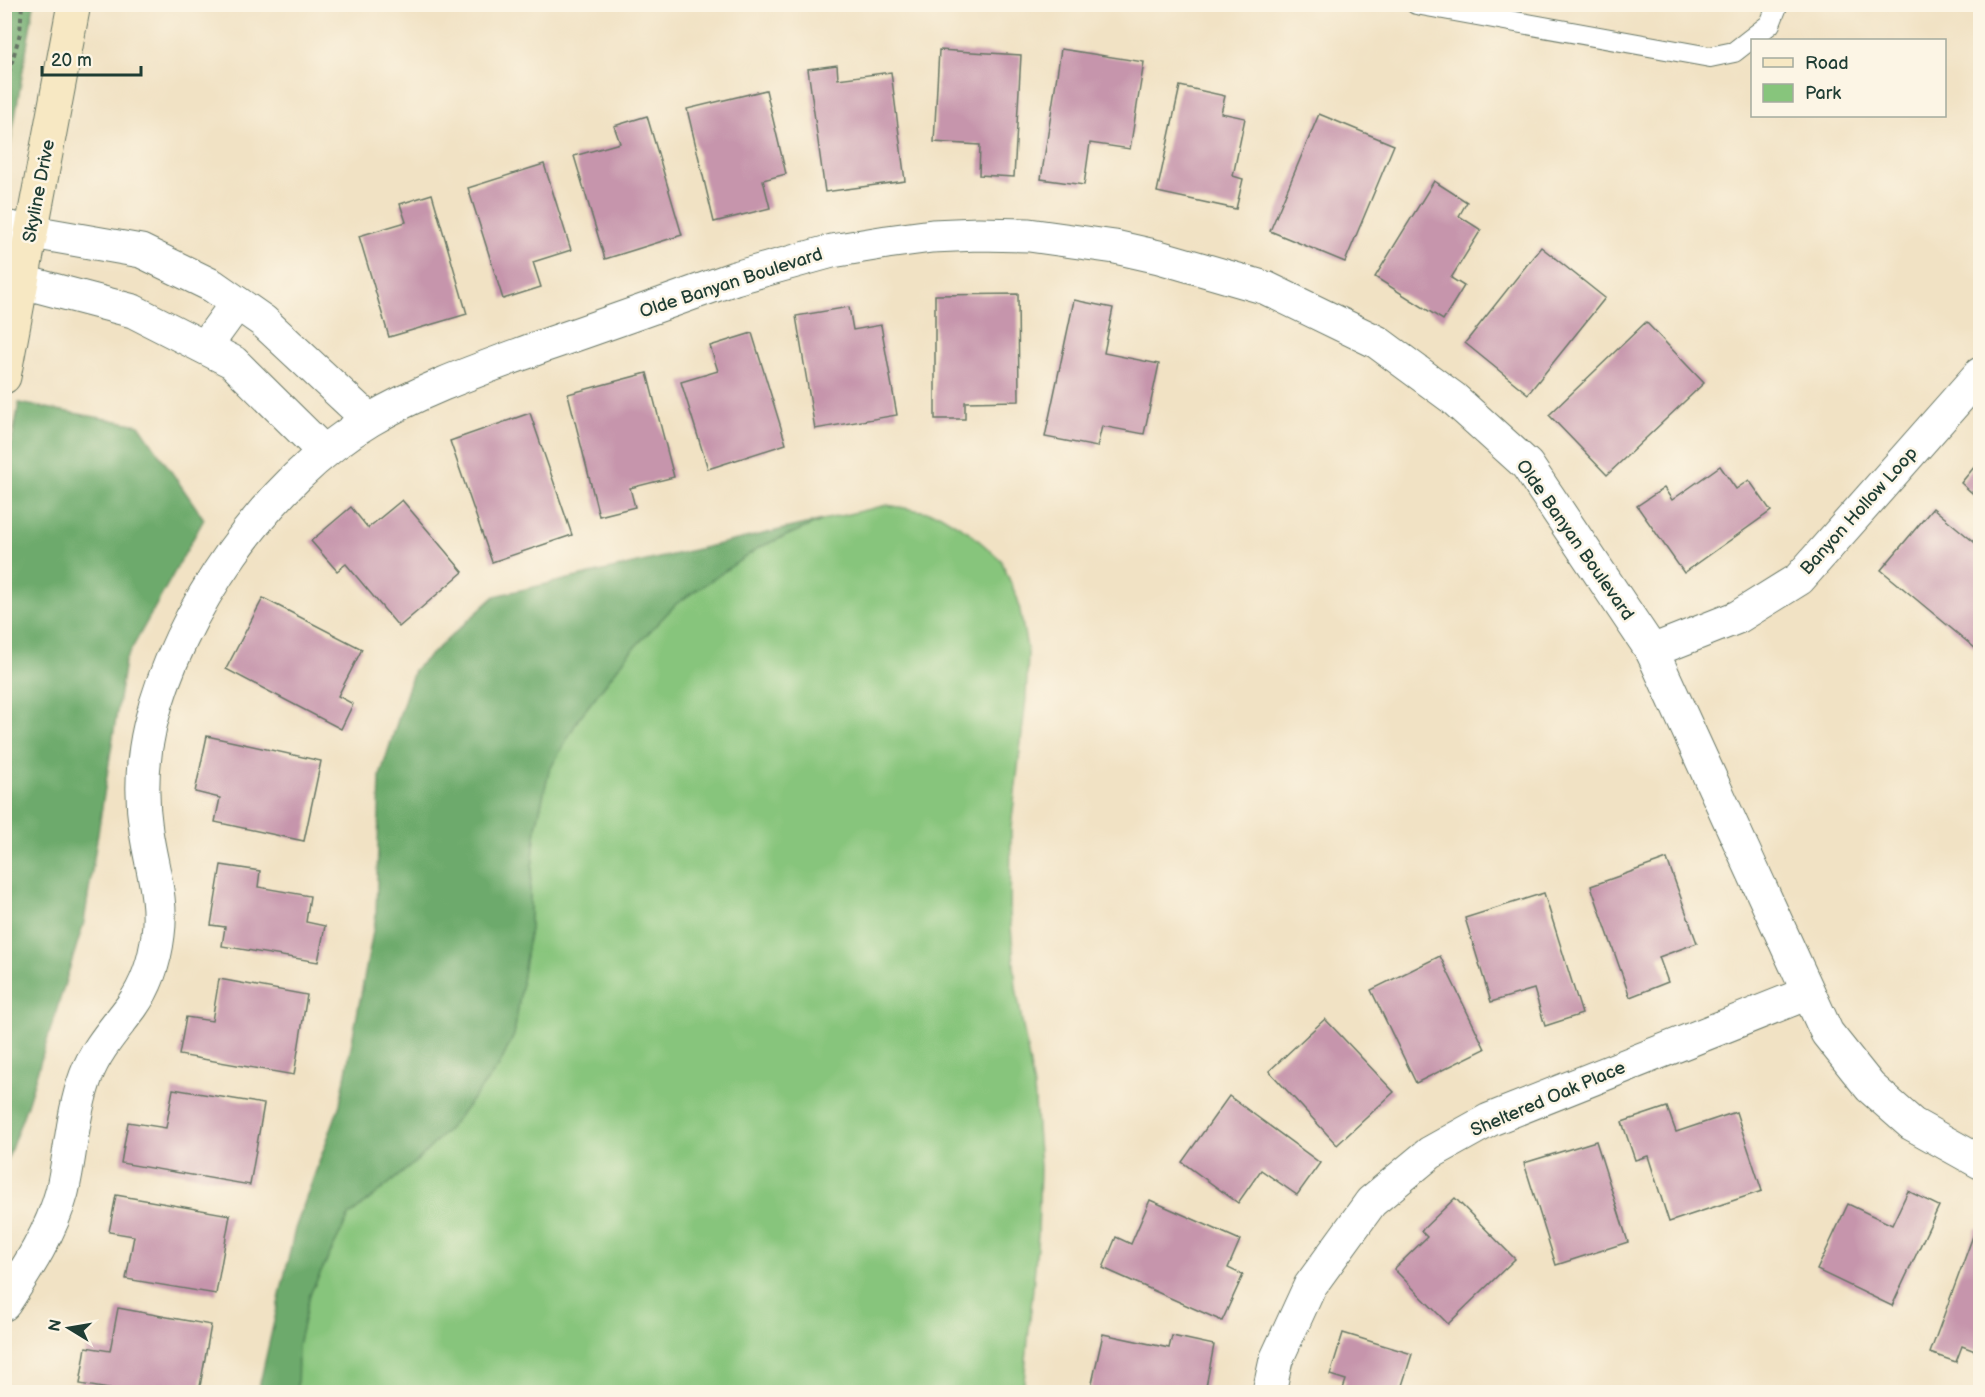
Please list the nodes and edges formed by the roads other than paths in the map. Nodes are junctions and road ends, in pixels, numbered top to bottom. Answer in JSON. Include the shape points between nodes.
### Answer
{"nodes":[{"id":1,"x":74,"y":4,"type":"edge"},
{"id":2,"x":1416,"y":4,"type":"edge"},
{"id":3,"x":1778,"y":4,"type":"edge"},
{"id":4,"x":18,"y":230,"type":"edge"},
{"id":5,"x":14,"y":279,"type":"edge"},
{"id":6,"x":237,"y":303,"type":"junction"},
{"id":7,"x":205,"y":347,"type":"junction"},
{"id":8,"x":1980,"y":374,"type":"edge"},
{"id":9,"x":4,"y":377,"type":"edge"},
{"id":10,"x":369,"y":420,"type":"junction"},
{"id":11,"x":324,"y":452,"type":"junction"},
{"id":12,"x":1652,"y":651,"type":"junction"},
{"id":13,"x":1808,"y":993,"type":"junction"},
{"id":14,"x":1980,"y":1162,"type":"edge"},
{"id":15,"x":4,"y":1304,"type":"edge"},
{"id":16,"x":1269,"y":1392,"type":"edge"}],
"edges":[{"from":1,"to":4,"type":"street","name":"Skyline Drive"},
{"from":2,"to":3,"type":"lane","via":[[1710,57],[1734,52],[1770,24]]},
{"from":4,"to":5,"type":"street","name":"Skyline Drive"},
{"from":4,"to":6,"type":"street","via":[[141,251],[213,286]]},
{"from":5,"to":7,"type":"street","via":[[134,311]]},
{"from":5,"to":9,"type":"street","name":"Skyline Drive"},
{"from":6,"to":7,"type":"street"},
{"from":6,"to":10,"type":"street","via":[[263,321]]},
{"from":7,"to":11,"type":"street","via":[[233,362]]},
{"from":8,"to":12,"type":"street","name":"Banyon Hollow Loop","via":[[1799,579],[1738,617]]},
{"from":10,"to":11,"type":"street","name":"Olde Banyan Boulevard"},
{"from":10,"to":12,"type":"street","name":"Olde Banyan Boulevard","via":[[487,367],[735,278],[832,251],[932,236],[978,234],[1029,235],[1115,247],[1266,288],[1377,342],[1453,398],[1527,465]]},
{"from":11,"to":15,"type":"street","name":"Olde Banyan Boulevard","via":[[262,515],[237,547],[201,601],[170,663],[149,729],[144,762],[145,828],[160,905],[154,957],[134,1004],[97,1051],[87,1074],[77,1104],[55,1213],[30,1264]]},
{"from":12,"to":13,"type":"street","name":"Olde Banyan Boulevard"},
{"from":13,"to":14,"type":"street","name":"Olde Banyan Boulevard","via":[[1827,1033],[1870,1087],[1912,1124]]},
{"from":13,"to":16,"type":"street","name":"Sheltered Oak Place","via":[[1489,1120],[1430,1153],[1371,1202],[1310,1286],[1276,1360]]}]}
